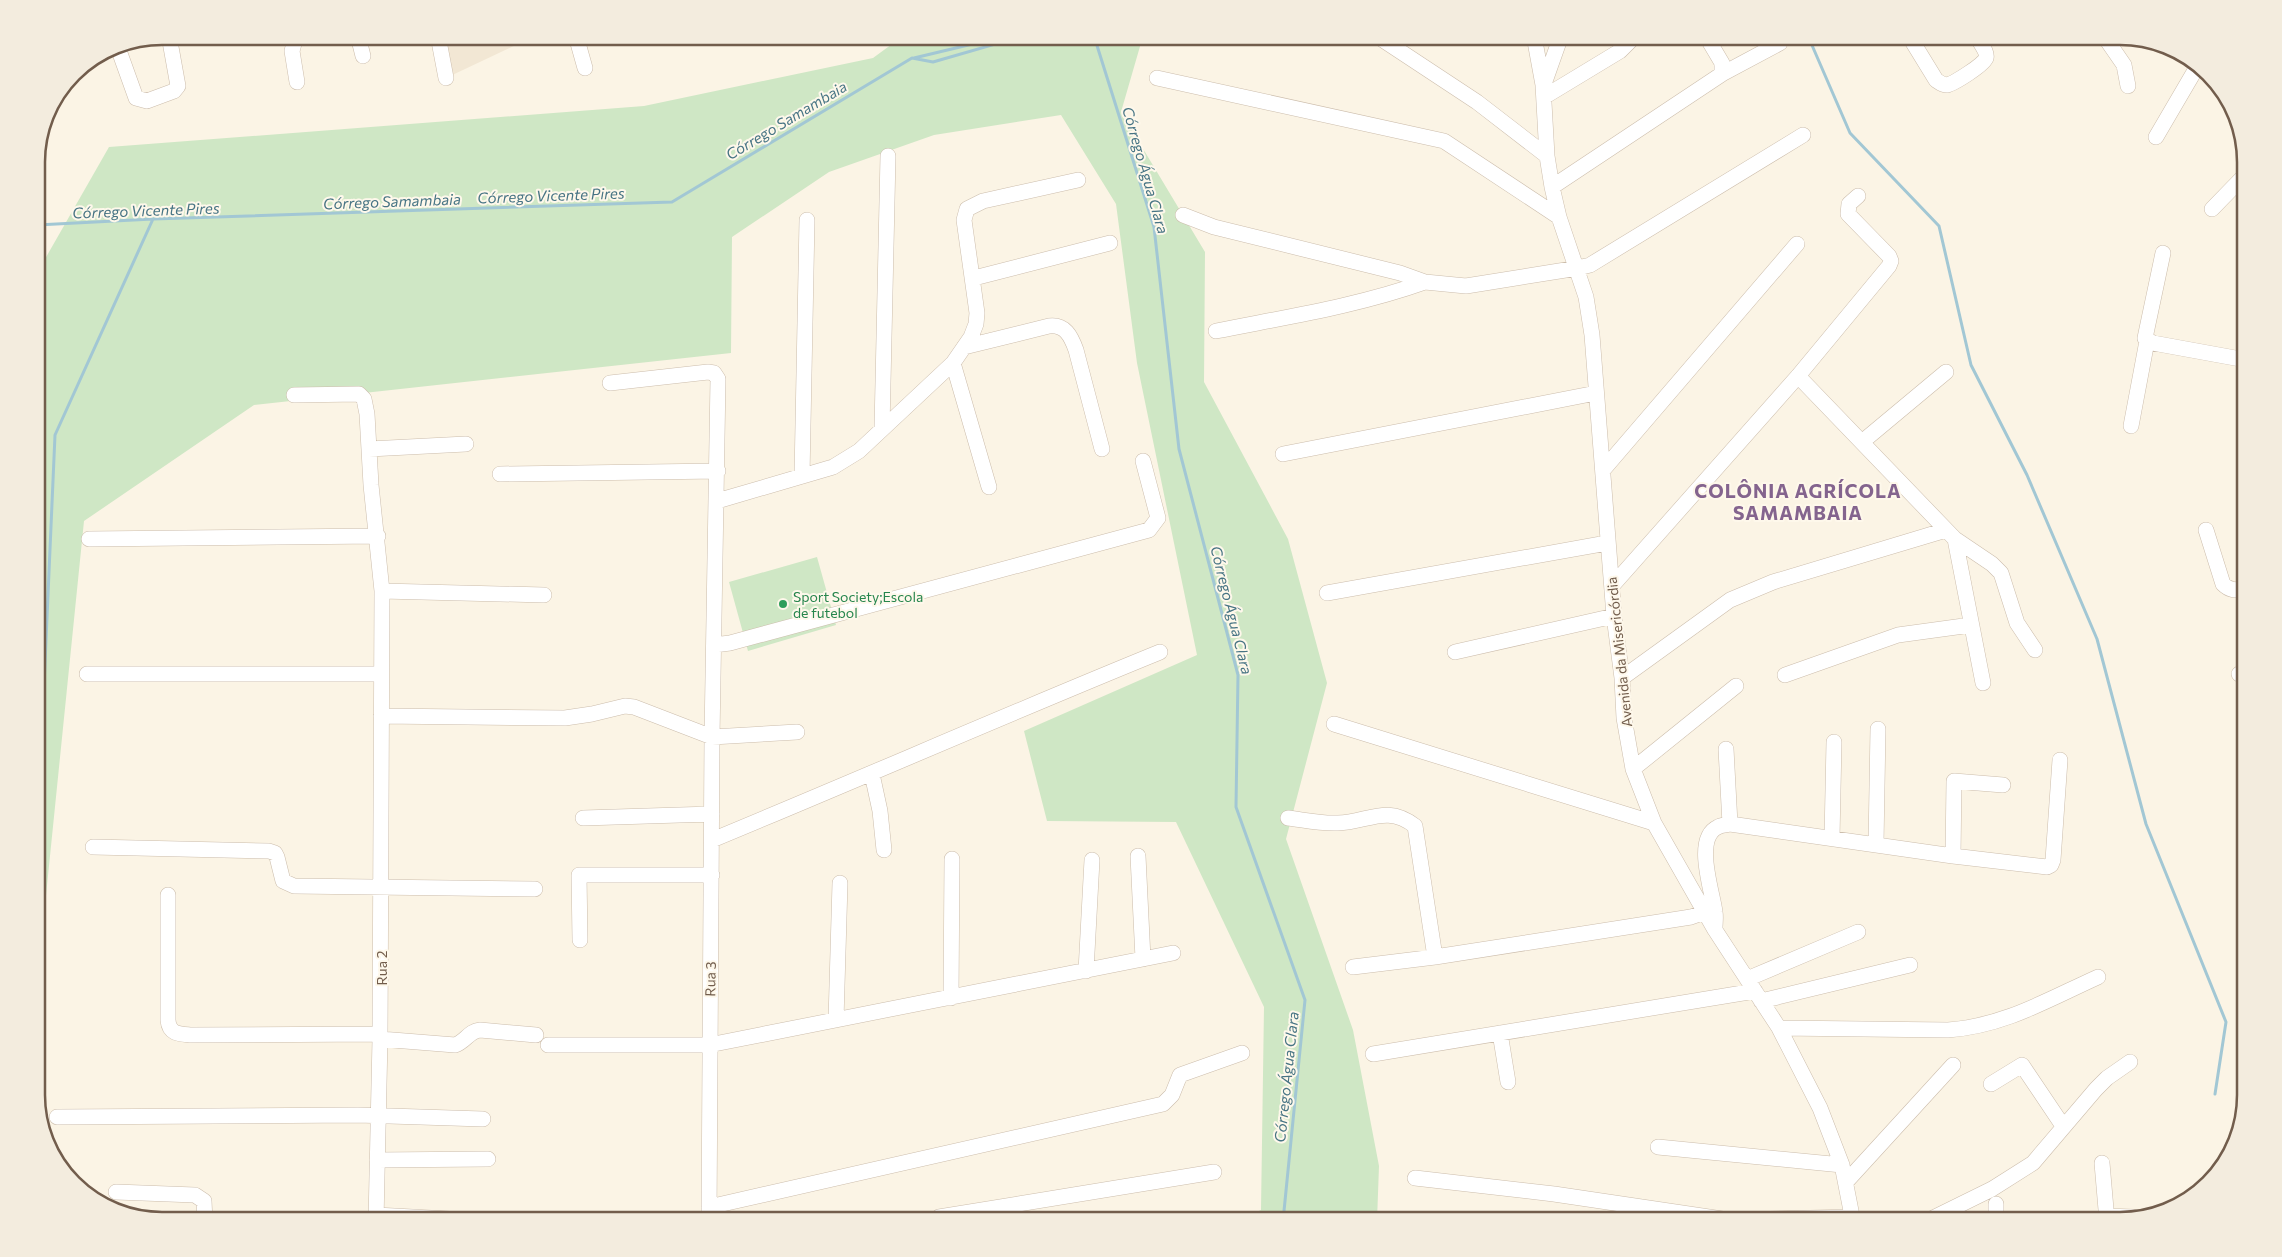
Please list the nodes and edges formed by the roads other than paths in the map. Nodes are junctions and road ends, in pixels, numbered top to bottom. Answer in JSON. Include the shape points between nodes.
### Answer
{"nodes":[{"id":1,"x":171,"y":45,"type":"edge"},
{"id":2,"x":294,"y":45,"type":"edge"},
{"id":3,"x":360,"y":45,"type":"edge"},
{"id":4,"x":440,"y":45,"type":"edge"},
{"id":5,"x":579,"y":45,"type":"edge"},
{"id":6,"x":1391,"y":45,"type":"edge"},
{"id":7,"x":1536,"y":45,"type":"edge"},
{"id":8,"x":1558,"y":45,"type":"edge"},
{"id":9,"x":1626,"y":45,"type":"edge"},
{"id":10,"x":1711,"y":45,"type":"edge"},
{"id":11,"x":1775,"y":45,"type":"edge"},
{"id":12,"x":1915,"y":45,"type":"edge"},
{"id":13,"x":1982,"y":45,"type":"edge"},
{"id":14,"x":2110,"y":45,"type":"edge"},
{"id":15,"x":120,"y":53,"type":"edge"},
{"id":16,"x":363,"y":56,"type":"dead end"},
{"id":17,"x":585,"y":68,"type":"dead end"},
{"id":18,"x":2194,"y":72,"type":"edge"},
{"id":19,"x":1722,"y":74,"type":"junction"},
{"id":20,"x":446,"y":78,"type":"dead end"},
{"id":21,"x":1157,"y":78,"type":"dead end"},
{"id":22,"x":297,"y":82,"type":"dead end"},
{"id":23,"x":2128,"y":86,"type":"dead end"},
{"id":24,"x":1544,"y":91,"type":"junction"},
{"id":25,"x":1804,"y":135,"type":"dead end"},
{"id":26,"x":2156,"y":137,"type":"dead end"},
{"id":27,"x":888,"y":156,"type":"dead end"},
{"id":28,"x":1547,"y":156,"type":"junction"},
{"id":29,"x":1078,"y":180,"type":"dead end"},
{"id":30,"x":2237,"y":183,"type":"edge"},
{"id":31,"x":1552,"y":187,"type":"junction"},
{"id":32,"x":1858,"y":196,"type":"dead end"},
{"id":33,"x":2212,"y":209,"type":"dead end"},
{"id":34,"x":1183,"y":215,"type":"dead end"},
{"id":35,"x":1559,"y":217,"type":"junction"},
{"id":36,"x":807,"y":220,"type":"dead end"},
{"id":37,"x":1110,"y":243,"type":"dead end"},
{"id":38,"x":1797,"y":244,"type":"dead end"},
{"id":39,"x":2163,"y":252,"type":"dead end"},
{"id":40,"x":1578,"y":268,"type":"junction"},
{"id":41,"x":974,"y":278,"type":"junction"},
{"id":42,"x":1425,"y":282,"type":"junction"},
{"id":43,"x":1216,"y":331,"type":"dead end"},
{"id":44,"x":2146,"y":339,"type":"junction"},
{"id":45,"x":964,"y":347,"type":"junction"},
{"id":46,"x":2237,"y":358,"type":"edge"},
{"id":47,"x":953,"y":363,"type":"junction"},
{"id":48,"x":1946,"y":372,"type":"dead end"},
{"id":49,"x":1798,"y":376,"type":"junction"},
{"id":50,"x":610,"y":383,"type":"dead end"},
{"id":51,"x":1596,"y":393,"type":"junction"},
{"id":52,"x":294,"y":395,"type":"dead end"},
{"id":53,"x":2131,"y":426,"type":"dead end"},
{"id":54,"x":882,"y":428,"type":"junction"},
{"id":55,"x":1862,"y":442,"type":"junction"},
{"id":56,"x":466,"y":444,"type":"dead end"},
{"id":57,"x":370,"y":449,"type":"junction"},
{"id":58,"x":1102,"y":449,"type":"dead end"},
{"id":59,"x":1283,"y":454,"type":"dead end"},
{"id":60,"x":1143,"y":461,"type":"dead end"},
{"id":61,"x":1603,"y":470,"type":"junction"},
{"id":62,"x":718,"y":471,"type":"junction"},
{"id":63,"x":500,"y":474,"type":"dead end"},
{"id":64,"x":802,"y":476,"type":"junction"},
{"id":65,"x":989,"y":487,"type":"dead end"},
{"id":66,"x":717,"y":501,"type":"junction"},
{"id":67,"x":2206,"y":530,"type":"dead end"},
{"id":68,"x":1951,"y":534,"type":"junction"},
{"id":69,"x":378,"y":536,"type":"junction"},
{"id":70,"x":89,"y":538,"type":"dead end"},
{"id":71,"x":1608,"y":543,"type":"junction"},
{"id":72,"x":1612,"y":586,"type":"junction"},
{"id":73,"x":2237,"y":590,"type":"edge"},
{"id":74,"x":382,"y":591,"type":"junction"},
{"id":75,"x":1327,"y":593,"type":"dead end"},
{"id":76,"x":544,"y":595,"type":"dead end"},
{"id":77,"x":1614,"y":616,"type":"junction"},
{"id":78,"x":1971,"y":625,"type":"junction"},
{"id":79,"x":714,"y":645,"type":"junction"},
{"id":80,"x":2036,"y":650,"type":"dead end"},
{"id":81,"x":1160,"y":652,"type":"dead end"},
{"id":82,"x":1455,"y":652,"type":"dead end"},
{"id":83,"x":87,"y":674,"type":"dead end"},
{"id":84,"x":381,"y":674,"type":"junction"},
{"id":85,"x":1785,"y":675,"type":"dead end"},
{"id":86,"x":1622,"y":678,"type":"junction"},
{"id":87,"x":1983,"y":683,"type":"dead end"},
{"id":88,"x":1736,"y":686,"type":"dead end"},
{"id":89,"x":381,"y":716,"type":"junction"},
{"id":90,"x":1334,"y":724,"type":"dead end"},
{"id":91,"x":1878,"y":729,"type":"dead end"},
{"id":92,"x":797,"y":732,"type":"dead end"},
{"id":93,"x":712,"y":737,"type":"junction"},
{"id":94,"x":1834,"y":742,"type":"dead end"},
{"id":95,"x":1726,"y":749,"type":"dead end"},
{"id":96,"x":2060,"y":760,"type":"dead end"},
{"id":97,"x":1634,"y":769,"type":"junction"},
{"id":98,"x":872,"y":774,"type":"junction"},
{"id":99,"x":2003,"y":785,"type":"dead end"},
{"id":100,"x":712,"y":814,"type":"junction"},
{"id":101,"x":583,"y":818,"type":"dead end"},
{"id":102,"x":1288,"y":818,"type":"dead end"},
{"id":103,"x":1654,"y":824,"type":"junction"},
{"id":104,"x":1730,"y":824,"type":"junction"},
{"id":105,"x":1832,"y":838,"type":"junction"},
{"id":106,"x":712,"y":840,"type":"junction"},
{"id":107,"x":1876,"y":844,"type":"junction"},
{"id":108,"x":93,"y":848,"type":"dead end"},
{"id":109,"x":884,"y":850,"type":"dead end"},
{"id":110,"x":1138,"y":856,"type":"dead end"},
{"id":111,"x":1953,"y":856,"type":"junction"},
{"id":112,"x":952,"y":859,"type":"dead end"},
{"id":113,"x":1092,"y":860,"type":"dead end"},
{"id":114,"x":712,"y":876,"type":"junction"},
{"id":115,"x":840,"y":883,"type":"dead end"},
{"id":116,"x":381,"y":887,"type":"junction"},
{"id":117,"x":535,"y":889,"type":"dead end"},
{"id":118,"x":168,"y":895,"type":"dead end"},
{"id":119,"x":1705,"y":912,"type":"junction"},
{"id":120,"x":1715,"y":930,"type":"junction"},
{"id":121,"x":1858,"y":932,"type":"dead end"},
{"id":122,"x":580,"y":940,"type":"dead end"},
{"id":123,"x":1173,"y":953,"type":"dead end"},
{"id":124,"x":1435,"y":957,"type":"junction"},
{"id":125,"x":1143,"y":959,"type":"junction"},
{"id":126,"x":1910,"y":965,"type":"dead end"},
{"id":127,"x":1353,"y":967,"type":"dead end"},
{"id":128,"x":1086,"y":971,"type":"junction"},
{"id":129,"x":2098,"y":977,"type":"dead end"},
{"id":130,"x":1754,"y":990,"type":"junction"},
{"id":131,"x":952,"y":998,"type":"junction"},
{"id":132,"x":836,"y":1020,"type":"junction"},
{"id":133,"x":1779,"y":1028,"type":"junction"},
{"id":134,"x":1500,"y":1033,"type":"junction"},
{"id":135,"x":380,"y":1036,"type":"junction"},
{"id":136,"x":709,"y":1044,"type":"junction"},
{"id":137,"x":1242,"y":1053,"type":"dead end"},
{"id":138,"x":1373,"y":1054,"type":"dead end"},
{"id":139,"x":2130,"y":1062,"type":"dead end"},
{"id":140,"x":1952,"y":1065,"type":"dead end"},
{"id":141,"x":1508,"y":1082,"type":"dead end"},
{"id":142,"x":1991,"y":1084,"type":"dead end"},
{"id":143,"x":379,"y":1115,"type":"junction"},
{"id":144,"x":57,"y":1117,"type":"dead end"},
{"id":145,"x":483,"y":1118,"type":"dead end"},
{"id":146,"x":2063,"y":1126,"type":"junction"},
{"id":147,"x":1658,"y":1147,"type":"dead end"},
{"id":148,"x":488,"y":1159,"type":"dead end"},
{"id":149,"x":377,"y":1160,"type":"junction"},
{"id":150,"x":2102,"y":1162,"type":"dead end"},
{"id":151,"x":1842,"y":1165,"type":"junction"},
{"id":152,"x":1214,"y":1172,"type":"dead end"},
{"id":153,"x":1415,"y":1178,"type":"dead end"},
{"id":154,"x":1846,"y":1182,"type":"junction"},
{"id":155,"x":116,"y":1192,"type":"dead end"},
{"id":156,"x":1996,"y":1204,"type":"dead end"},
{"id":157,"x":205,"y":1212,"type":"edge"},
{"id":158,"x":376,"y":1212,"type":"edge"},
{"id":159,"x":709,"y":1212,"type":"edge"},
{"id":160,"x":717,"y":1212,"type":"edge"},
{"id":161,"x":970,"y":1212,"type":"edge"},
{"id":162,"x":1675,"y":1212,"type":"edge"},
{"id":163,"x":1851,"y":1212,"type":"edge"},
{"id":164,"x":1945,"y":1212,"type":"edge"},
{"id":165,"x":1996,"y":1212,"type":"edge"},
{"id":166,"x":2106,"y":1212,"type":"edge"}],
"edges":[{"from":1,"to":15,"type":"street","via":[[178,86],[174,91],[147,101],[136,98]]},
{"from":2,"to":22,"type":"street"},
{"from":3,"to":16,"type":"street"},
{"from":4,"to":20,"type":"street"},
{"from":5,"to":17,"type":"street"},
{"from":6,"to":28,"type":"street","via":[[1477,102]]},
{"from":7,"to":24,"type":"street","name":"Avenida da Misericórdia"},
{"from":8,"to":24,"type":"street"},
{"from":9,"to":24,"type":"street"},
{"from":10,"to":19,"type":"street","via":[[1722,63]]},
{"from":11,"to":19,"type":"street"},
{"from":12,"to":13,"type":"street","via":[[1936,80],[1948,85],[1982,65],[1987,56]]},
{"from":14,"to":23,"type":"street","via":[[2124,65]]},
{"from":18,"to":26,"type":"street"},
{"from":19,"to":31,"type":"street"},
{"from":21,"to":35,"type":"street","via":[[1444,141]]},
{"from":24,"to":28,"type":"street","name":"Avenida da Misericórdia"},
{"from":25,"to":40,"type":"street","via":[[1612,253]]},
{"from":27,"to":54,"type":"street"},
{"from":28,"to":31,"type":"street","name":"Avenida da Misericórdia"},
{"from":29,"to":41,"type":"street","via":[[983,201],[967,208],[964,220]]},
{"from":30,"to":33,"type":"street"},
{"from":31,"to":35,"type":"street","name":"Avenida da Misericórdia"},
{"from":32,"to":49,"type":"street","via":[[1849,204],[1848,214],[1891,261]]},
{"from":34,"to":42,"type":"street","via":[[1214,227]]},
{"from":35,"to":40,"type":"street","name":"Avenida da Misericórdia"},
{"from":36,"to":64,"type":"street"},
{"from":37,"to":41,"type":"street"},
{"from":38,"to":61,"type":"street"},
{"from":39,"to":44,"type":"street"},
{"from":40,"to":42,"type":"street","via":[[1466,286]]},
{"from":40,"to":51,"type":"street","name":"Avenida da Misericórdia","via":[[1586,297]]},
{"from":41,"to":45,"type":"street","via":[[976,324]]},
{"from":42,"to":43,"type":"street","via":[[1398,292]]},
{"from":44,"to":46,"type":"street"},
{"from":44,"to":53,"type":"street"},
{"from":45,"to":47,"type":"street"},
{"from":45,"to":58,"type":"street","via":[[1049,326],[1065,330],[1076,350]]},
{"from":47,"to":54,"type":"street"},
{"from":47,"to":65,"type":"street"},
{"from":48,"to":55,"type":"street"},
{"from":49,"to":55,"type":"street"},
{"from":49,"to":72,"type":"street"},
{"from":50,"to":62,"type":"street","name":"Rua 3","via":[[663,375],[714,373],[718,382]]},
{"from":51,"to":59,"type":"street"},
{"from":51,"to":61,"type":"street","name":"Avenida da Misericórdia"},
{"from":52,"to":57,"type":"street","name":"Rua 2","via":[[358,394],[364,398]]},
{"from":54,"to":64,"type":"street","via":[[843,462]]},
{"from":55,"to":68,"type":"street"},
{"from":56,"to":57,"type":"street"},
{"from":57,"to":69,"type":"street","name":"Rua 2"},
{"from":60,"to":79,"type":"street","via":[[1158,518],[1149,530]]},
{"from":61,"to":71,"type":"street","name":"Avenida da Misericórdia"},
{"from":62,"to":63,"type":"street"},
{"from":62,"to":66,"type":"street","name":"Rua 3"},
{"from":64,"to":66,"type":"street"},
{"from":66,"to":79,"type":"street","name":"Rua 3"},
{"from":67,"to":73,"type":"street","via":[[2223,584]]},
{"from":68,"to":78,"type":"street"},
{"from":68,"to":80,"type":"street","via":[[2000,573],[2017,623]]},
{"from":68,"to":86,"type":"street","via":[[1749,591],[1730,600]]},
{"from":69,"to":70,"type":"street"},
{"from":69,"to":74,"type":"street","name":"Rua 2"},
{"from":71,"to":72,"type":"street","name":"Avenida da Misericórdia"},
{"from":71,"to":75,"type":"street"},
{"from":72,"to":77,"type":"street","name":"Avenida da Misericórdia"},
{"from":74,"to":76,"type":"street"},
{"from":74,"to":84,"type":"street","name":"Rua 2"},
{"from":77,"to":82,"type":"street"},
{"from":77,"to":86,"type":"street","name":"Avenida da Misericórdia"},
{"from":78,"to":85,"type":"street","via":[[1898,635]]},
{"from":78,"to":87,"type":"street"},
{"from":79,"to":93,"type":"street","name":"Rua 3"},
{"from":81,"to":98,"type":"street"},
{"from":83,"to":84,"type":"street"},
{"from":84,"to":89,"type":"street","name":"Rua 2"},
{"from":86,"to":97,"type":"street","name":"Avenida da Misericórdia","via":[[1624,718]]},
{"from":88,"to":97,"type":"street"},
{"from":89,"to":93,"type":"street","via":[[575,717],[625,706]]},
{"from":89,"to":116,"type":"street","name":"Rua 2"},
{"from":90,"to":103,"type":"street"},
{"from":91,"to":107,"type":"street"},
{"from":92,"to":93,"type":"street"},
{"from":93,"to":100,"type":"street","name":"Rua 3"},
{"from":94,"to":105,"type":"street"},
{"from":95,"to":104,"type":"street"},
{"from":96,"to":111,"type":"street","via":[[2051,865]]},
{"from":97,"to":103,"type":"street","name":"Avenida da Misericórdia"},
{"from":98,"to":106,"type":"street"},
{"from":98,"to":109,"type":"street"},
{"from":99,"to":111,"type":"street","via":[[1954,781]]},
{"from":100,"to":101,"type":"street"},
{"from":100,"to":106,"type":"street","name":"Rua 3"},
{"from":102,"to":124,"type":"street","via":[[1338,823],[1382,814],[1399,816],[1415,826]]},
{"from":103,"to":119,"type":"street","name":"Avenida da Misericórdia"},
{"from":104,"to":105,"type":"street"},
{"from":104,"to":120,"type":"street","via":[[1717,827],[1710,836],[1707,849]]},
{"from":105,"to":107,"type":"street"},
{"from":106,"to":114,"type":"street","name":"Rua 3"},
{"from":107,"to":111,"type":"street"},
{"from":108,"to":116,"type":"street","via":[[269,850],[275,853],[281,878],[287,884]]},
{"from":110,"to":125,"type":"street"},
{"from":112,"to":131,"type":"street"},
{"from":113,"to":128,"type":"street"},
{"from":114,"to":122,"type":"street","via":[[580,875]]},
{"from":114,"to":136,"type":"street","name":"Rua 3"},
{"from":115,"to":132,"type":"street"},
{"from":116,"to":117,"type":"street"},
{"from":116,"to":135,"type":"street","name":"Rua 2"},
{"from":118,"to":135,"type":"street","via":[[168,1020],[173,1032],[190,1035]]},
{"from":119,"to":120,"type":"street","name":"Avenida da Misericórdia"},
{"from":119,"to":124,"type":"street"},
{"from":120,"to":130,"type":"street","name":"Avenida da Misericórdia"},
{"from":121,"to":130,"type":"street"},
{"from":123,"to":125,"type":"street"},
{"from":124,"to":127,"type":"street"},
{"from":125,"to":128,"type":"street"},
{"from":126,"to":130,"type":"street"},
{"from":128,"to":131,"type":"street"},
{"from":129,"to":133,"type":"street","via":[[2010,1018],[1973,1028]]},
{"from":130,"to":133,"type":"street","name":"Avenida da Misericórdia"},
{"from":130,"to":134,"type":"street"},
{"from":131,"to":132,"type":"street"},
{"from":132,"to":136,"type":"street"},
{"from":133,"to":151,"type":"street","name":"Avenida da Misericórdia","via":[[1820,1108]]},
{"from":134,"to":138,"type":"street"},
{"from":134,"to":141,"type":"street"},
{"from":135,"to":136,"type":"street","via":[[455,1045],[480,1030],[542,1040]]},
{"from":135,"to":143,"type":"street","name":"Rua 2"},
{"from":136,"to":159,"type":"street","name":"Rua 3"},
{"from":137,"to":160,"type":"street","via":[[1180,1075],[1172,1095],[1163,1104]]},
{"from":139,"to":146,"type":"street","via":[[2107,1078]]},
{"from":140,"to":154,"type":"street"},
{"from":142,"to":146,"type":"street","via":[[2022,1065]]},
{"from":143,"to":144,"type":"street"},
{"from":143,"to":145,"type":"street"},
{"from":143,"to":149,"type":"street","name":"Rua 2"},
{"from":146,"to":164,"type":"street","via":[[2033,1163],[1992,1189]]},
{"from":147,"to":151,"type":"street"},
{"from":148,"to":149,"type":"street"},
{"from":149,"to":158,"type":"street","name":"Rua 2"},
{"from":150,"to":166,"type":"street"},
{"from":151,"to":154,"type":"street","name":"Avenida da Misericórdia"},
{"from":152,"to":161,"type":"street"},
{"from":153,"to":162,"type":"street"},
{"from":154,"to":163,"type":"street","name":"Avenida da Misericórdia"},
{"from":155,"to":157,"type":"street","via":[[195,1196],[204,1201]]},
{"from":156,"to":165,"type":"street"}]}
